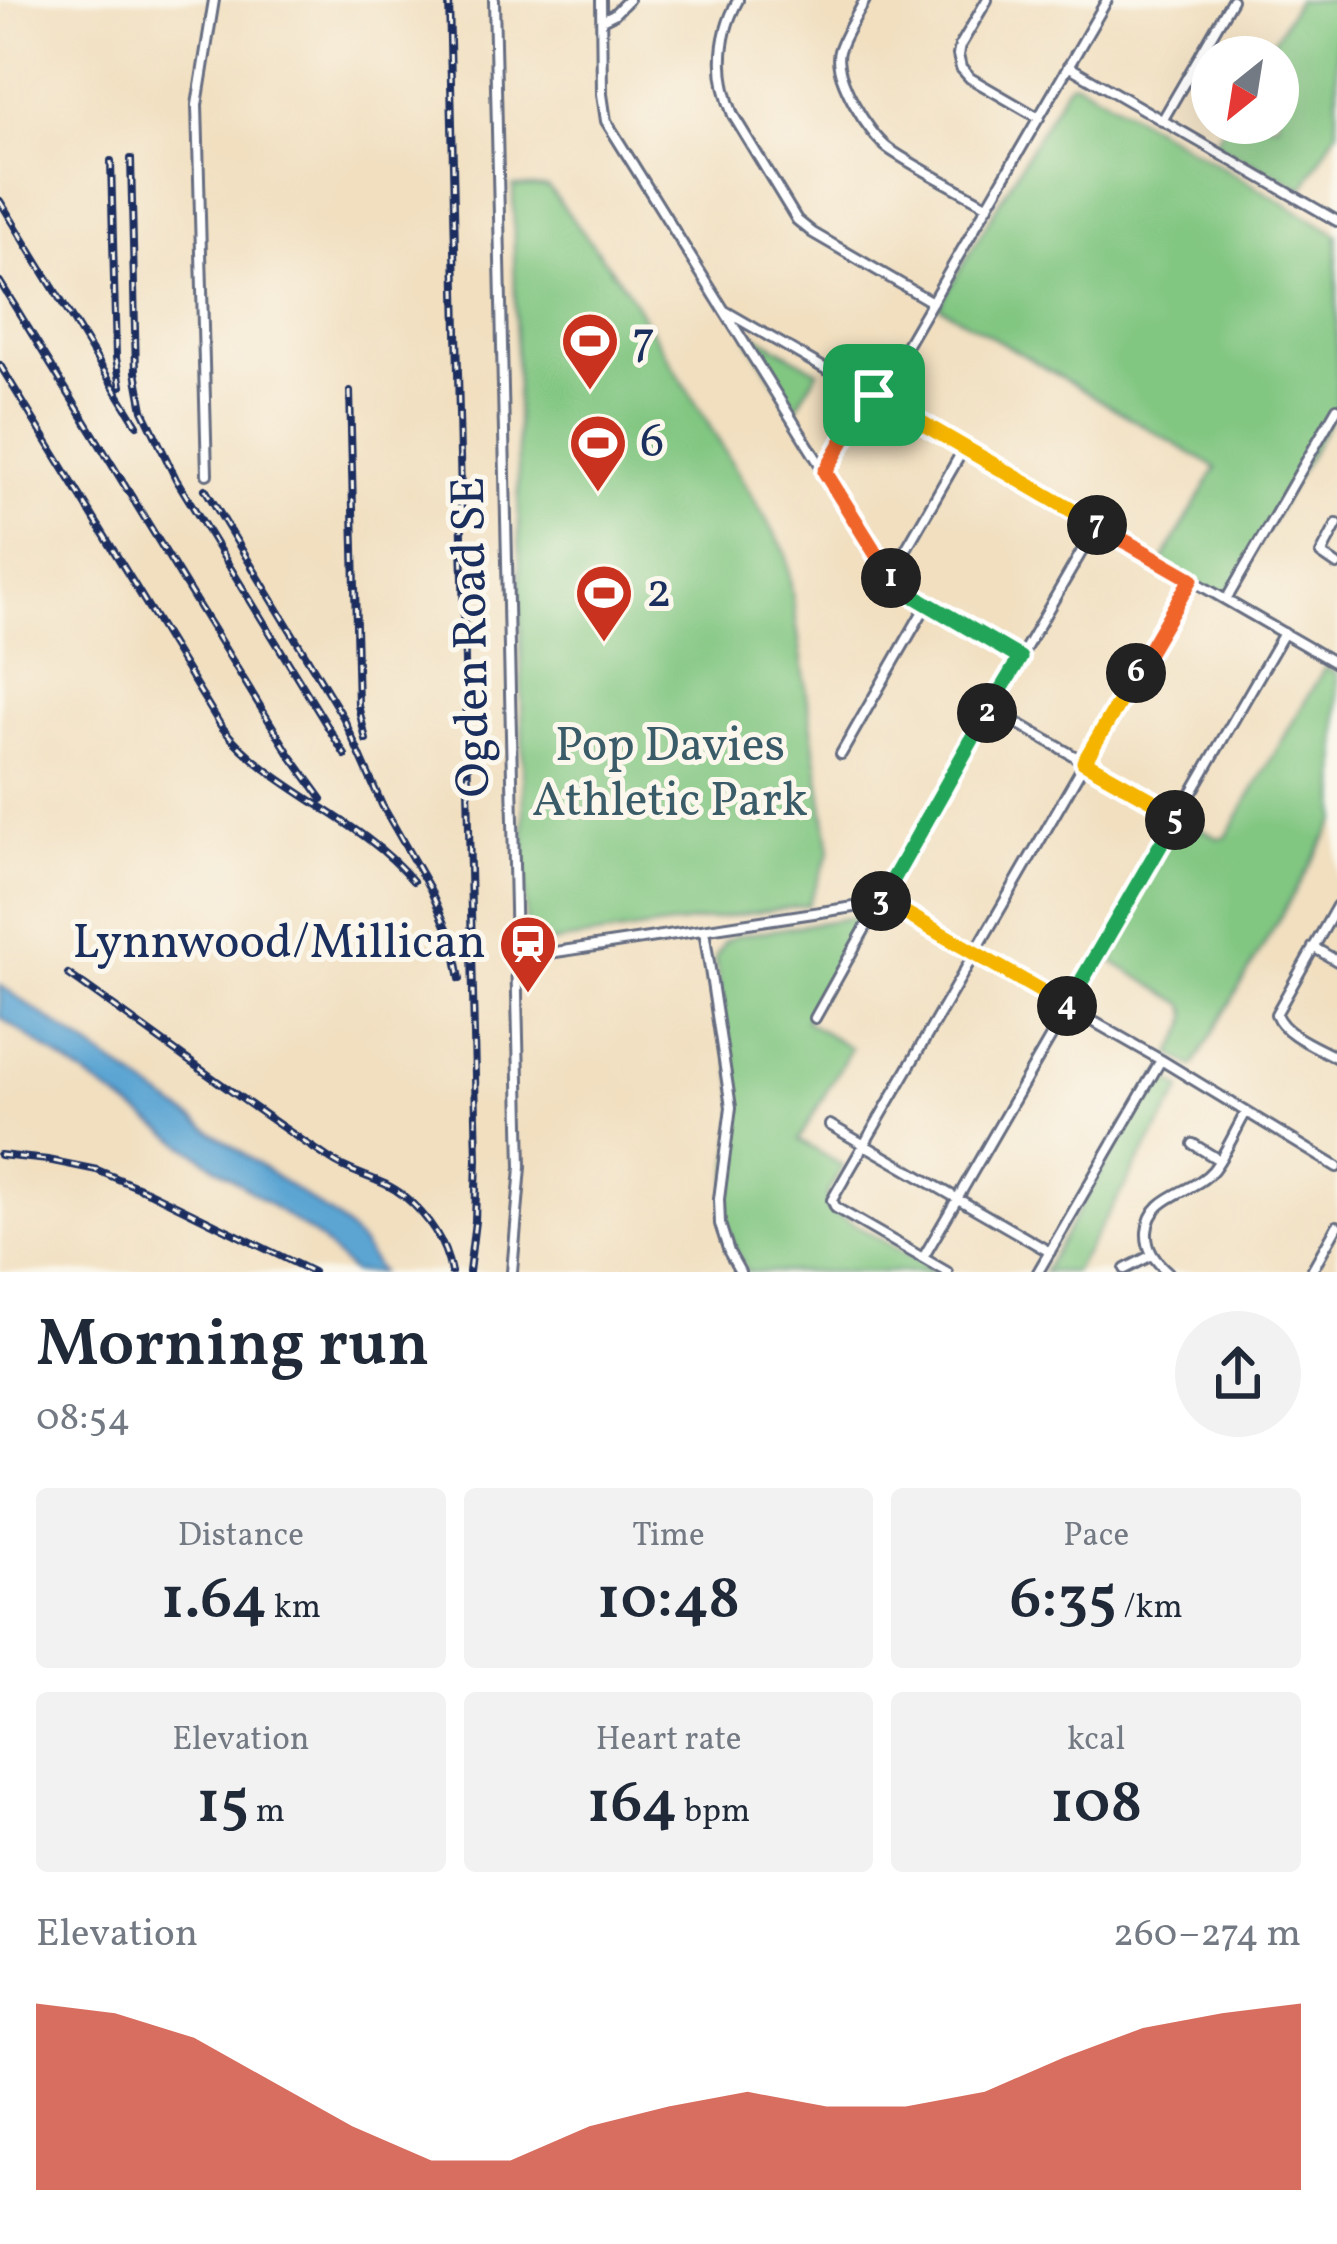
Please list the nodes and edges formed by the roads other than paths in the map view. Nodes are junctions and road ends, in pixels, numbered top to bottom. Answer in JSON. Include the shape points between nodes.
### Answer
{"nodes":[{"id":1,"x":214,"y":0,"type":"edge"},
{"id":2,"x":494,"y":0,"type":"edge"},
{"id":3,"x":601,"y":0,"type":"edge"},
{"id":4,"x":628,"y":0,"type":"edge"},
{"id":5,"x":738,"y":0,"type":"edge"},
{"id":6,"x":865,"y":0,"type":"edge"},
{"id":7,"x":987,"y":0,"type":"edge"},
{"id":8,"x":1107,"y":0,"type":"edge"},
{"id":9,"x":1232,"y":0,"type":"edge"},
{"id":10,"x":602,"y":20,"type":"junction"},
{"id":11,"x":1068,"y":66,"type":"junction"},
{"id":12,"x":1039,"y":118,"type":"junction"},
{"id":13,"x":1162,"y":121,"type":"junction"},
{"id":14,"x":988,"y":206,"type":"junction"},
{"id":15,"x":1337,"y":221,"type":"edge"},
{"id":16,"x":932,"y":302,"type":"junction"},
{"id":17,"x":724,"y":310,"type":"junction"},
{"id":18,"x":874,"y":395,"type":"junction"},
{"id":19,"x":1337,"y":408,"type":"edge"},
{"id":20,"x":964,"y":448,"type":"junction"},
{"id":21,"x":825,"y":472,"type":"junction"},
{"id":22,"x":207,"y":475,"type":"dead end"},
{"id":23,"x":1337,"y":524,"type":"edge"},
{"id":24,"x":1097,"y":525,"type":"junction"},
{"id":25,"x":1337,"y":566,"type":"edge"},
{"id":26,"x":890,"y":577,"type":"junction"},
{"id":27,"x":1191,"y":579,"type":"junction"},
{"id":28,"x":1226,"y":600,"type":"junction"},
{"id":29,"x":927,"y":604,"type":"junction"},
{"id":30,"x":1284,"y":633,"type":"junction"},
{"id":31,"x":1020,"y":658,"type":"junction"},
{"id":32,"x":1337,"y":664,"type":"edge"},
{"id":33,"x":991,"y":707,"type":"junction"},
{"id":34,"x":841,"y":754,"type":"dead end"},
{"id":35,"x":1084,"y":762,"type":"junction"},
{"id":36,"x":1178,"y":815,"type":"junction"},
{"id":37,"x":880,"y":903,"type":"junction"},
{"id":38,"x":1337,"y":907,"type":"edge"},
{"id":39,"x":704,"y":930,"type":"junction"},
{"id":40,"x":1313,"y":947,"type":"junction"},
{"id":41,"x":974,"y":953,"type":"junction"},
{"id":42,"x":516,"y":958,"type":"junction"},
{"id":43,"x":1337,"y":961,"type":"edge"},
{"id":44,"x":1067,"y":1006,"type":"junction"},
{"id":45,"x":814,"y":1018,"type":"dead end"},
{"id":46,"x":1337,"y":1058,"type":"edge"},
{"id":47,"x":1161,"y":1060,"type":"junction"},
{"id":48,"x":1246,"y":1112,"type":"junction"},
{"id":49,"x":830,"y":1125,"type":"dead end"},
{"id":50,"x":1193,"y":1144,"type":"dead end"},
{"id":51,"x":864,"y":1145,"type":"junction"},
{"id":52,"x":1219,"y":1160,"type":"junction"},
{"id":53,"x":1337,"y":1167,"type":"edge"},
{"id":54,"x":957,"y":1198,"type":"junction"},
{"id":55,"x":1337,"y":1226,"type":"edge"},
{"id":56,"x":1050,"y":1252,"type":"junction"},
{"id":57,"x":1152,"y":1255,"type":"junction"},
{"id":58,"x":923,"y":1258,"type":"junction"},
{"id":59,"x":1125,"y":1269,"type":"edge"},
{"id":60,"x":512,"y":1272,"type":"edge"},
{"id":61,"x":740,"y":1272,"type":"edge"},
{"id":62,"x":947,"y":1272,"type":"edge"},
{"id":63,"x":1039,"y":1272,"type":"edge"},
{"id":64,"x":1168,"y":1272,"type":"edge"},
{"id":65,"x":1311,"y":1272,"type":"edge"}],
"edges":[{"from":1,"to":22,"type":"street","via":[[197,105]]},
{"from":2,"to":42,"type":"street","name":"Ogden Road SE"},
{"from":3,"to":10,"type":"street"},
{"from":4,"to":10,"type":"street"},
{"from":5,"to":16,"type":"street","via":[[722,47],[726,97],[794,215]]},
{"from":6,"to":14,"type":"street","via":[[839,50],[841,80],[853,101],[884,146]]},
{"from":7,"to":12,"type":"street","via":[[960,46],[961,68]]},
{"from":8,"to":11,"type":"street"},
{"from":9,"to":13,"type":"street"},
{"from":10,"to":17,"type":"street","via":[[606,121]]},
{"from":11,"to":12,"type":"street"},
{"from":11,"to":13,"type":"street"},
{"from":12,"to":14,"type":"street"},
{"from":13,"to":15,"type":"street"},
{"from":14,"to":16,"type":"street"},
{"from":16,"to":18,"type":"street"},
{"from":17,"to":18,"type":"street"},
{"from":17,"to":21,"type":"street"},
{"from":18,"to":20,"type":"street"},
{"from":18,"to":21,"type":"street"},
{"from":19,"to":28,"type":"street"},
{"from":20,"to":24,"type":"street"},
{"from":20,"to":26,"type":"street"},
{"from":21,"to":26,"type":"street"},
{"from":23,"to":25,"type":"street","via":[[1321,554]]},
{"from":24,"to":27,"type":"street"},
{"from":24,"to":31,"type":"street"},
{"from":26,"to":29,"type":"street"},
{"from":27,"to":28,"type":"street"},
{"from":27,"to":35,"type":"street"},
{"from":28,"to":30,"type":"street"},
{"from":29,"to":31,"type":"street"},
{"from":29,"to":34,"type":"street"},
{"from":30,"to":32,"type":"street"},
{"from":30,"to":36,"type":"street"},
{"from":31,"to":33,"type":"street"},
{"from":33,"to":35,"type":"street"},
{"from":33,"to":37,"type":"street"},
{"from":35,"to":36,"type":"street"},
{"from":35,"to":41,"type":"street"},
{"from":36,"to":44,"type":"street"},
{"from":37,"to":39,"type":"street"},
{"from":37,"to":41,"type":"street"},
{"from":37,"to":45,"type":"street"},
{"from":38,"to":40,"type":"street"},
{"from":39,"to":42,"type":"street"},
{"from":39,"to":61,"type":"street","via":[[731,1106],[720,1224]]},
{"from":40,"to":43,"type":"street"},
{"from":40,"to":46,"type":"street","via":[[1276,1018]]},
{"from":41,"to":44,"type":"street"},
{"from":41,"to":51,"type":"street"},
{"from":42,"to":60,"type":"street","name":"Ogden Road SE","via":[[521,1167]]},
{"from":44,"to":47,"type":"street"},
{"from":44,"to":54,"type":"street"},
{"from":47,"to":48,"type":"street"},
{"from":47,"to":56,"type":"street"},
{"from":48,"to":52,"type":"street"},
{"from":48,"to":53,"type":"street"},
{"from":49,"to":51,"type":"street"},
{"from":50,"to":52,"type":"street"},
{"from":51,"to":54,"type":"street"},
{"from":51,"to":58,"type":"street","via":[[832,1204]]},
{"from":52,"to":57,"type":"street","via":[[1203,1180],[1155,1208],[1147,1228]]},
{"from":54,"to":56,"type":"street"},
{"from":54,"to":58,"type":"street"},
{"from":55,"to":65,"type":"street"},
{"from":56,"to":63,"type":"street"},
{"from":57,"to":59,"type":"street"},
{"from":57,"to":64,"type":"street"},
{"from":58,"to":62,"type":"street"}]}
